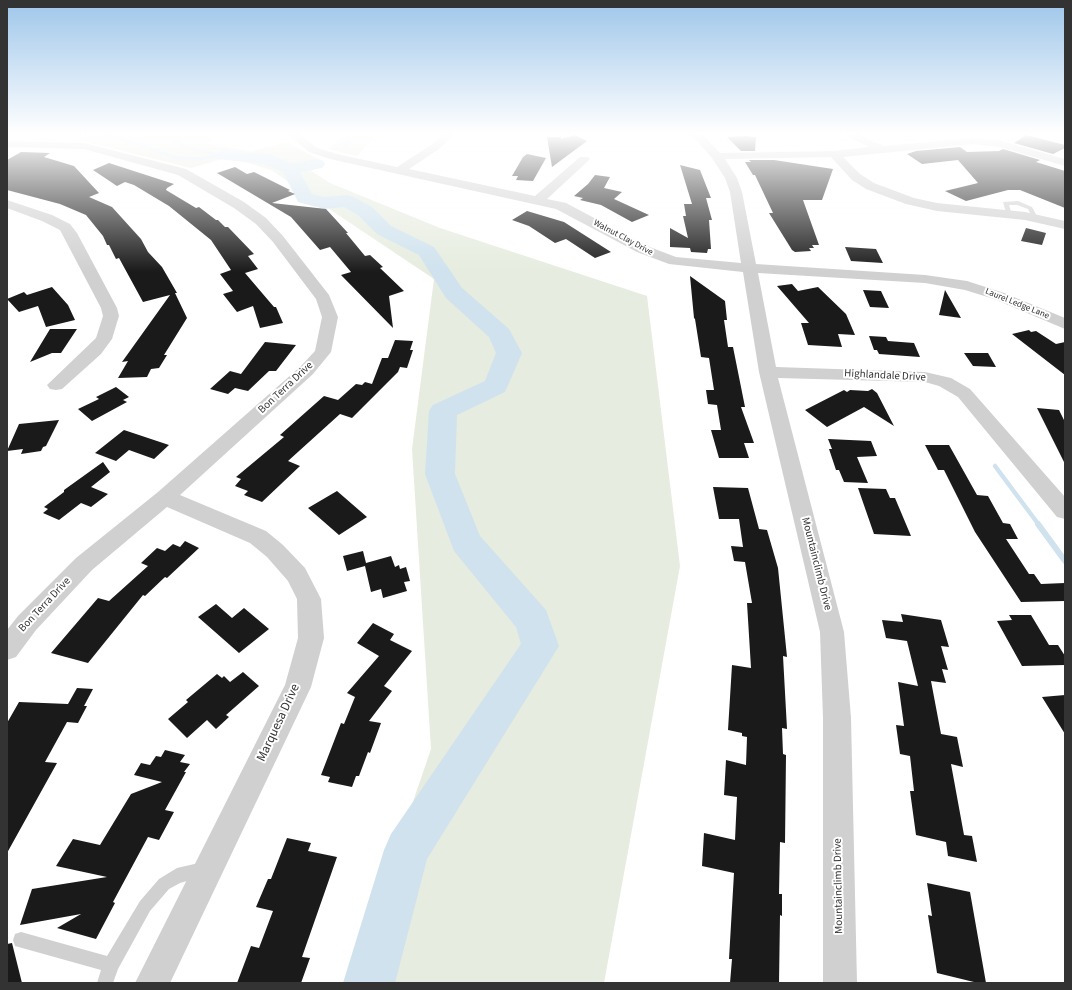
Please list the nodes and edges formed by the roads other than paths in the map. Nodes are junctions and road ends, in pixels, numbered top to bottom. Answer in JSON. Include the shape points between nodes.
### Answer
{"nodes":[{"id":1,"x":196,"y":180,"type":"edge"},
{"id":2,"x":447,"y":180,"type":"edge"},
{"id":3,"x":560,"y":180,"type":"edge"},
{"id":4,"x":732,"y":180,"type":"edge"},
{"id":5,"x":861,"y":180,"type":"edge"},
{"id":6,"x":538,"y":200,"type":"junction"},
{"id":7,"x":7,"y":204,"type":"edge"},
{"id":8,"x":27,"y":210,"type":"junction"},
{"id":9,"x":7,"y":218,"type":"edge"},
{"id":10,"x":1065,"y":225,"type":"edge"},
{"id":11,"x":749,"y":268,"type":"junction"},
{"id":12,"x":967,"y":286,"type":"joint"},
{"id":13,"x":1065,"y":324,"type":"edge"},
{"id":14,"x":768,"y":372,"type":"junction"},
{"id":15,"x":56,"y":385,"type":"dead end"},
{"id":16,"x":165,"y":497,"type":"junction"},
{"id":17,"x":1065,"y":511,"type":"edge"},
{"id":18,"x":7,"y":649,"type":"edge"},
{"id":19,"x":208,"y":869,"type":"junction"},
{"id":20,"x":21,"y":940,"type":"dead end"},
{"id":21,"x":111,"y":965,"type":"junction"},
{"id":22,"x":105,"y":983,"type":"edge"},
{"id":23,"x":152,"y":983,"type":"edge"},
{"id":24,"x":840,"y":983,"type":"edge"}],
"edges":[{"from":1,"to":16,"type":"street","name":"Bon Terra Drive","via":[[239,205],[278,238],[324,298],[330,316],[322,352],[307,370]]},
{"from":2,"to":6,"type":"street","name":"Walnut Clay Drive"},
{"from":3,"to":6,"type":"street"},
{"from":4,"to":11,"type":"street","name":"Mountainclimb Drive"},
{"from":5,"to":10,"type":"street","via":[[910,202],[1035,218]]},
{"from":6,"to":11,"type":"street","name":"Walnut Clay Drive","via":[[576,213],[618,237],[674,261]]},
{"from":7,"to":8,"type":"street"},
{"from":8,"to":9,"type":"street"},
{"from":8,"to":15,"type":"street","via":[[53,221],[70,233],[111,316],[104,339]]},
{"from":11,"to":12,"type":"street","name":"Walnut Clay Drive","via":[[883,275]]},
{"from":11,"to":14,"type":"street","name":"Mountainclimb Drive"},
{"from":12,"to":13,"type":"street","name":"Laurel Ledge Lane","via":[[999,296]]},
{"from":14,"to":17,"type":"street","name":"Highlandale Drive","via":[[924,377],[945,382],[964,393]]},
{"from":14,"to":24,"type":"street","name":"Mountainclimb Drive","via":[[832,632],[837,718]]},
{"from":16,"to":18,"type":"street","name":"Bon Terra Drive","via":[[84,564],[28,622]]},
{"from":16,"to":19,"type":"street","name":"Marquesa Drive","via":[[258,537],[297,575],[309,599],[311,638],[298,687]]},
{"from":19,"to":21,"type":"lane","via":[[177,876],[164,884],[145,906]]},
{"from":19,"to":23,"type":"street","name":"Marquesa Drive"},
{"from":20,"to":21,"type":"lane"},
{"from":21,"to":22,"type":"lane"}]}
